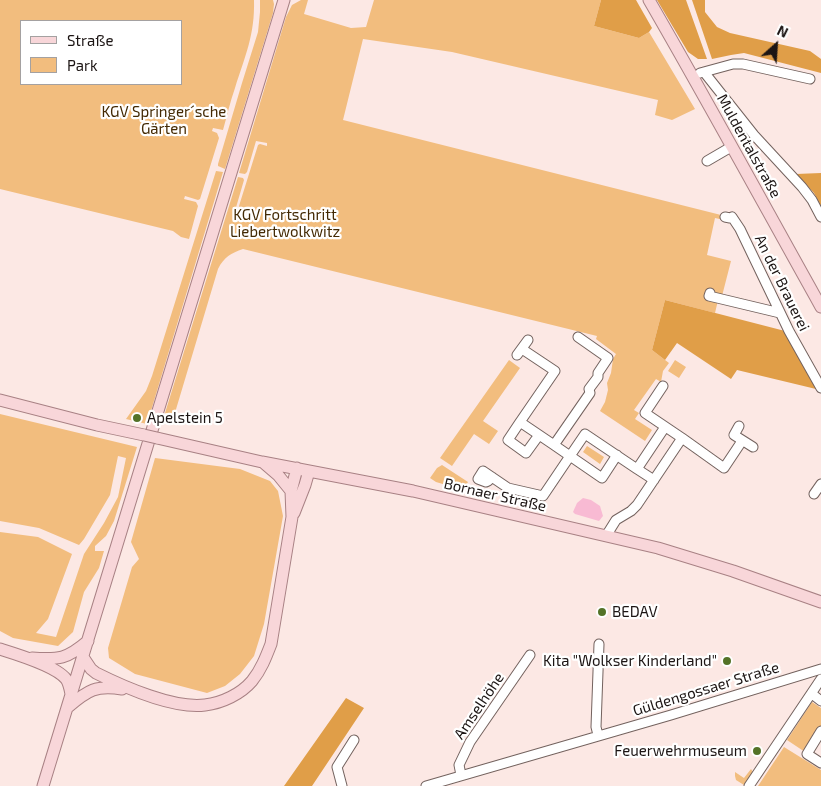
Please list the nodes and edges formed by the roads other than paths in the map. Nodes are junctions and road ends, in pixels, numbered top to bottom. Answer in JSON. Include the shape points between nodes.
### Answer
{"nodes":[{"id":1,"x":284,"y":0,"type":"edge"},
{"id":2,"x":649,"y":0,"type":"edge"},
{"id":3,"x":698,"y":74,"type":"junction"},
{"id":4,"x":810,"y":79,"type":"dead end"},
{"id":5,"x":731,"y":147,"type":"junction"},
{"id":6,"x":707,"y":161,"type":"dead end"},
{"id":7,"x":728,"y":217,"type":"dead end"},
{"id":8,"x":821,"y":217,"type":"edge"},
{"id":9,"x":710,"y":292,"type":"dead end"},
{"id":10,"x":821,"y":307,"type":"edge"},
{"id":11,"x":780,"y":313,"type":"junction"},
{"id":12,"x":578,"y":337,"type":"dead end"},
{"id":13,"x":528,"y":340,"type":"dead end"},
{"id":14,"x":663,"y":386,"type":"dead end"},
{"id":15,"x":821,"y":388,"type":"edge"},
{"id":16,"x":0,"y":400,"type":"edge"},
{"id":17,"x":520,"y":422,"type":"junction"},
{"id":18,"x":739,"y":426,"type":"dead end"},
{"id":19,"x":665,"y":427,"type":"junction"},
{"id":20,"x":539,"y":435,"type":"junction"},
{"id":21,"x":682,"y":438,"type":"junction"},
{"id":22,"x":742,"y":441,"type":"junction"},
{"id":23,"x":554,"y":445,"type":"junction"},
{"id":24,"x":753,"y":447,"type":"dead end"},
{"id":25,"x":617,"y":455,"type":"junction"},
{"id":26,"x":570,"y":456,"type":"junction"},
{"id":27,"x":262,"y":462,"type":"junction"},
{"id":28,"x":297,"y":468,"type":"junction"},
{"id":29,"x":637,"y":468,"type":"junction"},
{"id":30,"x":309,"y":470,"type":"junction"},
{"id":31,"x":492,"y":477,"type":"dead end"},
{"id":32,"x":654,"y":480,"type":"junction"},
{"id":33,"x":821,"y":484,"type":"edge"},
{"id":34,"x":291,"y":490,"type":"junction"},
{"id":35,"x":814,"y":494,"type":"dead end"},
{"id":36,"x":292,"y":517,"type":"junction"},
{"id":37,"x":606,"y":536,"type":"junction"},
{"id":38,"x":821,"y":602,"type":"edge"},
{"id":39,"x":88,"y":641,"type":"junction"},
{"id":40,"x":599,"y":644,"type":"dead end"},
{"id":41,"x":0,"y":649,"type":"edge"},
{"id":42,"x":530,"y":655,"type":"dead end"},
{"id":43,"x":26,"y":657,"type":"junction"},
{"id":44,"x":83,"y":657,"type":"junction"},
{"id":45,"x":821,"y":669,"type":"edge"},
{"id":46,"x":821,"y":679,"type":"edge"},
{"id":47,"x":133,"y":690,"type":"junction"},
{"id":48,"x":71,"y":694,"type":"junction"},
{"id":49,"x":812,"y":694,"type":"junction"},
{"id":50,"x":821,"y":701,"type":"edge"},
{"id":51,"x":68,"y":707,"type":"junction"},
{"id":52,"x":821,"y":732,"type":"edge"},
{"id":53,"x":598,"y":735,"type":"junction"},
{"id":54,"x":354,"y":740,"type":"dead end"},
{"id":55,"x":821,"y":763,"type":"edge"},
{"id":56,"x":461,"y":775,"type":"junction"},
{"id":57,"x":43,"y":786,"type":"edge"},
{"id":58,"x":342,"y":786,"type":"edge"},
{"id":59,"x":426,"y":786,"type":"edge"},
{"id":60,"x":750,"y":786,"type":"edge"}],
"edges":[{"from":1,"to":39,"type":"main road"},
{"from":2,"to":3,"type":"main road","name":"Muldentalstraße"},
{"from":3,"to":4,"type":"street","via":[[743,64]]},
{"from":3,"to":5,"type":"main road","name":"Muldentalstraße"},
{"from":3,"to":8,"type":"street","via":[[802,187]]},
{"from":5,"to":6,"type":"street"},
{"from":5,"to":10,"type":"main road","name":"Muldentalstraße"},
{"from":7,"to":11,"type":"street","name":"An der Brauerei","via":[[748,244]]},
{"from":9,"to":11,"type":"street","via":[[709,296]]},
{"from":11,"to":15,"type":"street","name":"An der Brauerei"},
{"from":12,"to":23,"type":"street","via":[[608,358],[589,389],[590,393]]},
{"from":13,"to":17,"type":"street","via":[[519,352],[555,371]]},
{"from":14,"to":19,"type":"street","via":[[645,413]]},
{"from":16,"to":27,"type":"main road","name":"Bornaer Straße","bridge":true},
{"from":17,"to":20,"type":"street"},
{"from":17,"to":20,"type":"street","via":[[508,440],[526,453]]},
{"from":18,"to":22,"type":"street","via":[[734,435]]},
{"from":19,"to":21,"type":"street"},
{"from":19,"to":29,"type":"street"},
{"from":20,"to":23,"type":"street"},
{"from":21,"to":22,"type":"street","via":[[724,468]]},
{"from":21,"to":32,"type":"street"},
{"from":22,"to":24,"type":"street"},
{"from":23,"to":26,"type":"street"},
{"from":25,"to":26,"type":"street","via":[[585,434]]},
{"from":25,"to":26,"type":"street","via":[[602,478]]},
{"from":25,"to":29,"type":"street"},
{"from":26,"to":31,"type":"street","via":[[543,496],[508,488]]},
{"from":27,"to":28,"type":"main road","name":"Bornaer Straße"},
{"from":27,"to":34,"type":"main road"},
{"from":28,"to":30,"type":"main road","name":"Bornaer Straße"},
{"from":28,"to":34,"type":"main road"},
{"from":29,"to":32,"type":"street"},
{"from":30,"to":36,"type":"main road"},
{"from":30,"to":37,"type":"main road","name":"Bornaer Straße"},
{"from":32,"to":37,"type":"street","via":[[637,505],[616,520]]},
{"from":33,"to":35,"type":"street"},
{"from":34,"to":36,"type":"main road"},
{"from":36,"to":47,"type":"main road","via":[[271,644],[252,682],[238,694],[206,705],[173,702]]},
{"from":37,"to":38,"type":"main road","name":"Bornaer Straße","via":[[725,568]]},
{"from":39,"to":43,"type":"main road","via":[[63,658]]},
{"from":39,"to":44,"type":"main road"},
{"from":40,"to":53,"type":"street"},
{"from":41,"to":43,"type":"main road"},
{"from":42,"to":56,"type":"street","name":"Amselhöhe","via":[[470,742],[458,766]]},
{"from":43,"to":48,"type":"main road","via":[[61,674]]},
{"from":44,"to":47,"type":"main road","via":[[96,673]]},
{"from":44,"to":48,"type":"main road"},
{"from":45,"to":53,"type":"street","name":"Güldengossaer Straße"},
{"from":46,"to":49,"type":"street"},
{"from":47,"to":51,"type":"main road","via":[[96,688]]},
{"from":48,"to":51,"type":"main road"},
{"from":49,"to":50,"type":"street"},
{"from":49,"to":60,"type":"street"},
{"from":51,"to":57,"type":"main road"},
{"from":52,"to":55,"type":"street","via":[[806,754]]},
{"from":53,"to":56,"type":"street","name":"Güldengossaer Straße"},
{"from":54,"to":58,"type":"street","via":[[337,767]]},
{"from":56,"to":59,"type":"street","name":"Güldengossaer Straße"}]}
